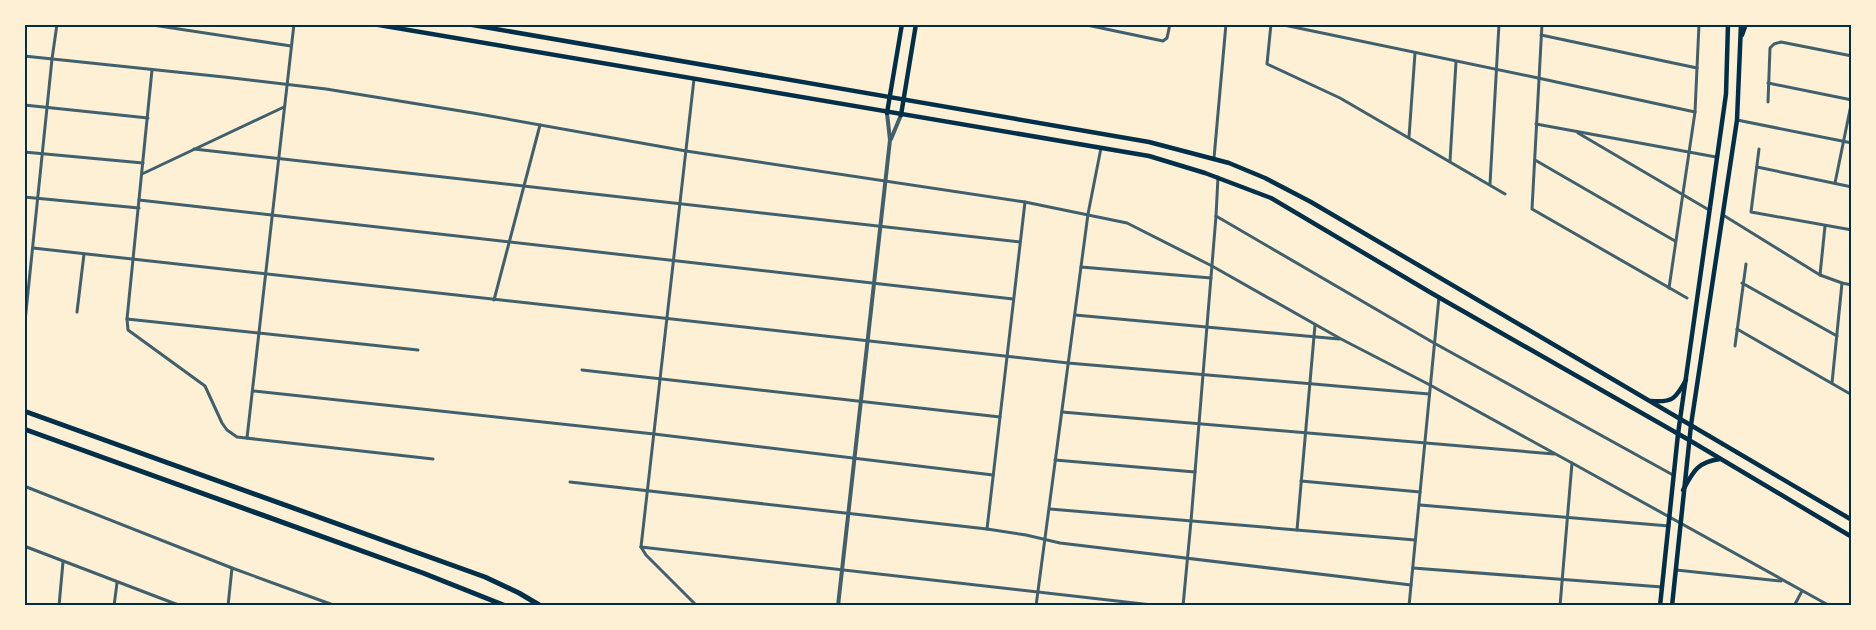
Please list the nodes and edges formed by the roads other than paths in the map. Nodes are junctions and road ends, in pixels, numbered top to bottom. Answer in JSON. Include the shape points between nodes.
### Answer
{"nodes":[{"id":1,"x":57,"y":24,"type":"edge"},
{"id":2,"x":146,"y":24,"type":"edge"},
{"id":3,"x":294,"y":24,"type":"edge"},
{"id":4,"x":373,"y":24,"type":"edge"},
{"id":5,"x":467,"y":24,"type":"edge"},
{"id":6,"x":902,"y":24,"type":"edge"},
{"id":7,"x":916,"y":24,"type":"edge"},
{"id":8,"x":1082,"y":24,"type":"edge"},
{"id":9,"x":1170,"y":24,"type":"edge"},
{"id":10,"x":1226,"y":24,"type":"edge"},
{"id":11,"x":1271,"y":24,"type":"edge"},
{"id":12,"x":1279,"y":24,"type":"edge"},
{"id":13,"x":1497,"y":24,"type":"edge"},
{"id":14,"x":1542,"y":24,"type":"edge"},
{"id":15,"x":1699,"y":24,"type":"edge"},
{"id":16,"x":1728,"y":24,"type":"edge"},
{"id":17,"x":1741,"y":24,"type":"edge"},
{"id":18,"x":1746,"y":24,"type":"edge"},
{"id":19,"x":1541,"y":34,"type":"junction"},
{"id":20,"x":1740,"y":40,"type":"junction"},
{"id":21,"x":291,"y":46,"type":"junction"},
{"id":22,"x":1415,"y":53,"type":"junction"},
{"id":23,"x":1852,"y":56,"type":"edge"},
{"id":24,"x":24,"y":57,"type":"edge"},
{"id":25,"x":52,"y":59,"type":"junction"},
{"id":26,"x":1456,"y":62,"type":"junction"},
{"id":27,"x":1697,"y":68,"type":"junction"},
{"id":28,"x":1496,"y":69,"type":"junction"},
{"id":29,"x":152,"y":70,"type":"junction"},
{"id":30,"x":1538,"y":78,"type":"junction"},
{"id":31,"x":694,"y":80,"type":"junction"},
{"id":32,"x":1768,"y":83,"type":"junction"},
{"id":33,"x":286,"y":84,"type":"junction"},
{"id":34,"x":890,"y":98,"type":"junction"},
{"id":35,"x":903,"y":100,"type":"junction"},
{"id":36,"x":1852,"y":100,"type":"edge"},
{"id":37,"x":1768,"y":102,"type":"dead end"},
{"id":38,"x":24,"y":105,"type":"edge"},
{"id":39,"x":284,"y":107,"type":"junction"},
{"id":40,"x":48,"y":108,"type":"junction"},
{"id":41,"x":887,"y":112,"type":"junction"},
{"id":42,"x":1695,"y":112,"type":"junction"},
{"id":43,"x":901,"y":115,"type":"junction"},
{"id":44,"x":148,"y":118,"type":"junction"},
{"id":45,"x":1737,"y":120,"type":"junction"},
{"id":46,"x":1536,"y":124,"type":"junction"},
{"id":47,"x":540,"y":125,"type":"junction"},
{"id":48,"x":1576,"y":132,"type":"junction"},
{"id":49,"x":1409,"y":137,"type":"junction"},
{"id":50,"x":890,"y":140,"type":"junction"},
{"id":51,"x":1843,"y":141,"type":"junction"},
{"id":52,"x":1852,"y":143,"type":"edge"},
{"id":53,"x":1101,"y":148,"type":"junction"},
{"id":54,"x":194,"y":149,"type":"junction"},
{"id":55,"x":1759,"y":149,"type":"dead end"},
{"id":56,"x":686,"y":151,"type":"junction"},
{"id":57,"x":24,"y":152,"type":"edge"},
{"id":58,"x":1689,"y":153,"type":"junction"},
{"id":59,"x":43,"y":154,"type":"junction"},
{"id":60,"x":1716,"y":157,"type":"junction"},
{"id":61,"x":1214,"y":158,"type":"junction"},
{"id":62,"x":278,"y":159,"type":"junction"},
{"id":63,"x":1535,"y":160,"type":"junction"},
{"id":64,"x":1450,"y":161,"type":"junction"},
{"id":65,"x":144,"y":164,"type":"junction"},
{"id":66,"x":1729,"y":166,"type":"junction"},
{"id":67,"x":1757,"y":167,"type":"junction"},
{"id":68,"x":142,"y":174,"type":"junction"},
{"id":69,"x":1218,"y":177,"type":"junction"},
{"id":70,"x":885,"y":182,"type":"junction"},
{"id":71,"x":1834,"y":183,"type":"junction"},
{"id":72,"x":1490,"y":184,"type":"junction"},
{"id":73,"x":524,"y":187,"type":"junction"},
{"id":74,"x":1852,"y":187,"type":"edge"},
{"id":75,"x":1505,"y":194,"type":"dead end"},
{"id":76,"x":1682,"y":195,"type":"junction"},
{"id":77,"x":24,"y":197,"type":"edge"},
{"id":78,"x":38,"y":199,"type":"junction"},
{"id":79,"x":140,"y":200,"type":"junction"},
{"id":80,"x":1025,"y":202,"type":"junction"},
{"id":81,"x":680,"y":203,"type":"junction"},
{"id":82,"x":138,"y":208,"type":"junction"},
{"id":83,"x":1709,"y":210,"type":"junction"},
{"id":84,"x":1088,"y":214,"type":"junction"},
{"id":85,"x":1722,"y":214,"type":"junction"},
{"id":86,"x":272,"y":215,"type":"junction"},
{"id":87,"x":1216,"y":216,"type":"junction"},
{"id":88,"x":1825,"y":225,"type":"junction"},
{"id":89,"x":880,"y":226,"type":"junction"},
{"id":90,"x":1852,"y":230,"type":"edge"},
{"id":91,"x":1675,"y":241,"type":"junction"},
{"id":92,"x":509,"y":242,"type":"junction"},
{"id":93,"x":1020,"y":242,"type":"junction"},
{"id":94,"x":33,"y":248,"type":"junction"},
{"id":95,"x":84,"y":254,"type":"junction"},
{"id":96,"x":133,"y":259,"type":"junction"},
{"id":97,"x":674,"y":260,"type":"junction"},
{"id":98,"x":1746,"y":264,"type":"dead end"},
{"id":99,"x":1212,"y":266,"type":"junction"},
{"id":100,"x":1081,"y":267,"type":"junction"},
{"id":101,"x":265,"y":274,"type":"junction"},
{"id":102,"x":1821,"y":275,"type":"junction"},
{"id":103,"x":1211,"y":278,"type":"junction"},
{"id":104,"x":874,"y":283,"type":"junction"},
{"id":105,"x":1742,"y":283,"type":"junction"},
{"id":106,"x":1842,"y":283,"type":"junction"},
{"id":107,"x":1852,"y":285,"type":"edge"},
{"id":108,"x":1669,"y":288,"type":"junction"},
{"id":109,"x":1439,"y":297,"type":"junction"},
{"id":110,"x":1687,"y":298,"type":"dead end"},
{"id":111,"x":1014,"y":299,"type":"junction"},
{"id":112,"x":494,"y":300,"type":"junction"},
{"id":113,"x":77,"y":312,"type":"dead end"},
{"id":114,"x":1075,"y":315,"type":"junction"},
{"id":115,"x":127,"y":319,"type":"junction"},
{"id":116,"x":667,"y":319,"type":"junction"},
{"id":117,"x":1315,"y":325,"type":"junction"},
{"id":118,"x":1207,"y":327,"type":"junction"},
{"id":119,"x":1737,"y":329,"type":"junction"},
{"id":120,"x":24,"y":331,"type":"edge"},
{"id":121,"x":259,"y":334,"type":"junction"},
{"id":122,"x":1314,"y":336,"type":"junction"},
{"id":123,"x":1837,"y":336,"type":"junction"},
{"id":124,"x":1341,"y":339,"type":"junction"},
{"id":125,"x":867,"y":341,"type":"junction"},
{"id":126,"x":1434,"y":343,"type":"junction"},
{"id":127,"x":1735,"y":346,"type":"dead end"},
{"id":128,"x":418,"y":350,"type":"dead end"},
{"id":129,"x":1007,"y":356,"type":"junction"},
{"id":130,"x":1068,"y":363,"type":"junction"},
{"id":131,"x":582,"y":370,"type":"dead end"},
{"id":132,"x":1203,"y":375,"type":"junction"},
{"id":133,"x":660,"y":379,"type":"junction"},
{"id":134,"x":1686,"y":380,"type":"junction"},
{"id":135,"x":1832,"y":383,"type":"junction"},
{"id":136,"x":1310,"y":384,"type":"junction"},
{"id":137,"x":1430,"y":386,"type":"junction"},
{"id":138,"x":253,"y":390,"type":"junction"},
{"id":139,"x":1429,"y":394,"type":"junction"},
{"id":140,"x":1852,"y":395,"type":"edge"},
{"id":141,"x":861,"y":400,"type":"junction"},
{"id":142,"x":1648,"y":400,"type":"junction"},
{"id":143,"x":24,"y":411,"type":"edge"},
{"id":144,"x":1062,"y":412,"type":"junction"},
{"id":145,"x":1000,"y":417,"type":"junction"},
{"id":146,"x":1680,"y":419,"type":"junction"},
{"id":147,"x":1199,"y":424,"type":"junction"},
{"id":148,"x":1691,"y":425,"type":"junction"},
{"id":149,"x":24,"y":429,"type":"edge"},
{"id":150,"x":1305,"y":433,"type":"junction"},
{"id":151,"x":654,"y":434,"type":"junction"},
{"id":152,"x":1678,"y":434,"type":"junction"},
{"id":153,"x":248,"y":438,"type":"junction"},
{"id":154,"x":1689,"y":440,"type":"junction"},
{"id":155,"x":1425,"y":443,"type":"junction"},
{"id":156,"x":1556,"y":454,"type":"junction"},
{"id":157,"x":854,"y":458,"type":"junction"},
{"id":158,"x":433,"y":459,"type":"dead end"},
{"id":159,"x":1720,"y":459,"type":"junction"},
{"id":160,"x":1055,"y":460,"type":"junction"},
{"id":161,"x":1572,"y":463,"type":"junction"},
{"id":162,"x":1195,"y":472,"type":"junction"},
{"id":163,"x":993,"y":475,"type":"junction"},
{"id":164,"x":1675,"y":475,"type":"junction"},
{"id":165,"x":1301,"y":481,"type":"junction"},
{"id":166,"x":570,"y":482,"type":"dead end"},
{"id":167,"x":24,"y":486,"type":"edge"},
{"id":168,"x":1683,"y":490,"type":"junction"},
{"id":169,"x":647,"y":491,"type":"junction"},
{"id":170,"x":1420,"y":492,"type":"junction"},
{"id":171,"x":1419,"y":505,"type":"junction"},
{"id":172,"x":1049,"y":509,"type":"junction"},
{"id":173,"x":848,"y":513,"type":"junction"},
{"id":174,"x":1568,"y":517,"type":"junction"},
{"id":175,"x":1670,"y":517,"type":"junction"},
{"id":176,"x":1852,"y":520,"type":"edge"},
{"id":177,"x":1191,"y":521,"type":"junction"},
{"id":178,"x":1680,"y":523,"type":"junction"},
{"id":179,"x":1669,"y":525,"type":"junction"},
{"id":180,"x":987,"y":529,"type":"junction"},
{"id":181,"x":1297,"y":530,"type":"junction"},
{"id":182,"x":1852,"y":537,"type":"edge"},
{"id":183,"x":1044,"y":540,"type":"junction"},
{"id":184,"x":1415,"y":540,"type":"junction"},
{"id":185,"x":24,"y":546,"type":"edge"},
{"id":186,"x":641,"y":547,"type":"junction"},
{"id":187,"x":1188,"y":559,"type":"junction"},
{"id":188,"x":63,"y":562,"type":"junction"},
{"id":189,"x":232,"y":568,"type":"junction"},
{"id":190,"x":1413,"y":568,"type":"junction"},
{"id":191,"x":842,"y":570,"type":"junction"},
{"id":192,"x":1676,"y":570,"type":"junction"},
{"id":193,"x":1563,"y":579,"type":"junction"},
{"id":194,"x":1785,"y":582,"type":"junction"},
{"id":195,"x":117,"y":583,"type":"junction"},
{"id":196,"x":1411,"y":585,"type":"junction"},
{"id":197,"x":1662,"y":587,"type":"junction"},
{"id":198,"x":1802,"y":591,"type":"junction"},
{"id":199,"x":1037,"y":593,"type":"junction"},
{"id":200,"x":170,"y":604,"type":"edge"},
{"id":201,"x":59,"y":606,"type":"edge"},
{"id":202,"x":114,"y":606,"type":"edge"},
{"id":203,"x":182,"y":606,"type":"edge"},
{"id":204,"x":228,"y":606,"type":"edge"},
{"id":205,"x":336,"y":606,"type":"edge"},
{"id":206,"x":506,"y":606,"type":"edge"},
{"id":207,"x":541,"y":606,"type":"edge"},
{"id":208,"x":697,"y":606,"type":"edge"},
{"id":209,"x":838,"y":606,"type":"edge"},
{"id":210,"x":1036,"y":606,"type":"edge"},
{"id":211,"x":1161,"y":606,"type":"edge"},
{"id":212,"x":1183,"y":606,"type":"edge"},
{"id":213,"x":1409,"y":606,"type":"edge"},
{"id":214,"x":1560,"y":606,"type":"edge"},
{"id":215,"x":1660,"y":606,"type":"edge"},
{"id":216,"x":1672,"y":606,"type":"edge"},
{"id":217,"x":1794,"y":606,"type":"edge"},
{"id":218,"x":1830,"y":606,"type":"edge"}],
"edges":[{"from":1,"to":25,"type":"street"},
{"from":2,"to":21,"type":"street"},
{"from":3,"to":21,"type":"street"},
{"from":4,"to":31,"type":"main road"},
{"from":5,"to":34,"type":"main road"},
{"from":6,"to":34,"type":"main road"},
{"from":7,"to":35,"type":"main road"},
{"from":8,"to":9,"type":"street","via":[[1163,41]]},
{"from":10,"to":61,"type":"street"},
{"from":11,"to":49,"type":"street","via":[[1267,64],[1340,98]]},
{"from":12,"to":22,"type":"street"},
{"from":13,"to":28,"type":"street"},
{"from":14,"to":19,"type":"street"},
{"from":15,"to":27,"type":"street"},
{"from":16,"to":60,"type":"main road","via":[[1726,94]]},
{"from":17,"to":20,"type":"main road"},
{"from":18,"to":20,"type":"main road"},
{"from":19,"to":27,"type":"street"},
{"from":19,"to":30,"type":"street"},
{"from":20,"to":45,"type":"main road"},
{"from":21,"to":33,"type":"street"},
{"from":22,"to":26,"type":"street"},
{"from":22,"to":49,"type":"street"},
{"from":23,"to":32,"type":"street","via":[[1781,42],[1774,44],[1770,48]]},
{"from":24,"to":25,"type":"street"},
{"from":25,"to":29,"type":"street"},
{"from":25,"to":40,"type":"street"},
{"from":26,"to":28,"type":"street"},
{"from":26,"to":64,"type":"street"},
{"from":27,"to":42,"type":"street"},
{"from":28,"to":30,"type":"street"},
{"from":28,"to":72,"type":"street"},
{"from":29,"to":33,"type":"street"},
{"from":29,"to":44,"type":"street"},
{"from":30,"to":42,"type":"street"},
{"from":30,"to":46,"type":"street"},
{"from":31,"to":41,"type":"main road"},
{"from":31,"to":56,"type":"street"},
{"from":32,"to":36,"type":"street"},
{"from":32,"to":37,"type":"street"},
{"from":33,"to":39,"type":"street"},
{"from":33,"to":47,"type":"street"},
{"from":34,"to":35,"type":"main road"},
{"from":34,"to":41,"type":"main road"},
{"from":35,"to":43,"type":"main road"},
{"from":35,"to":61,"type":"main road","via":[[1149,142]]},
{"from":36,"to":51,"type":"street"},
{"from":38,"to":40,"type":"street"},
{"from":39,"to":54,"type":"street"},
{"from":39,"to":62,"type":"street"},
{"from":40,"to":44,"type":"street"},
{"from":40,"to":59,"type":"street"},
{"from":41,"to":43,"type":"main road"},
{"from":41,"to":50,"type":"street"},
{"from":42,"to":58,"type":"street"},
{"from":43,"to":50,"type":"street"},
{"from":43,"to":53,"type":"main road"},
{"from":44,"to":65,"type":"street"},
{"from":45,"to":51,"type":"street"},
{"from":45,"to":66,"type":"main road"},
{"from":46,"to":48,"type":"street"},
{"from":46,"to":63,"type":"street"},
{"from":47,"to":56,"type":"street"},
{"from":47,"to":73,"type":"street"},
{"from":48,"to":58,"type":"street"},
{"from":48,"to":76,"type":"street"},
{"from":49,"to":64,"type":"street"},
{"from":50,"to":70,"type":"street"},
{"from":51,"to":52,"type":"street"},
{"from":51,"to":71,"type":"street"},
{"from":53,"to":69,"type":"main road","via":[[1157,158]]},
{"from":53,"to":84,"type":"street"},
{"from":54,"to":62,"type":"street"},
{"from":54,"to":68,"type":"street"},
{"from":55,"to":67,"type":"street"},
{"from":56,"to":70,"type":"street"},
{"from":56,"to":81,"type":"street"},
{"from":57,"to":59,"type":"street"},
{"from":58,"to":60,"type":"street"},
{"from":58,"to":76,"type":"street"},
{"from":59,"to":65,"type":"street"},
{"from":59,"to":78,"type":"street"},
{"from":60,"to":66,"type":"main road"},
{"from":60,"to":83,"type":"main road"},
{"from":61,"to":142,"type":"main road","via":[[1311,202]]},
{"from":62,"to":73,"type":"street"},
{"from":62,"to":86,"type":"street"},
{"from":63,"to":91,"type":"street"},
{"from":63,"to":108,"type":"street","via":[[1532,209]]},
{"from":64,"to":72,"type":"street"},
{"from":65,"to":68,"type":"street"},
{"from":66,"to":85,"type":"main road"},
{"from":67,"to":71,"type":"street"},
{"from":67,"to":88,"type":"street","via":[[1751,212]]},
{"from":68,"to":79,"type":"street"},
{"from":69,"to":87,"type":"street"},
{"from":69,"to":109,"type":"main road","via":[[1271,198]]},
{"from":70,"to":80,"type":"street"},
{"from":70,"to":89,"type":"street"},
{"from":71,"to":74,"type":"street"},
{"from":72,"to":75,"type":"street"},
{"from":73,"to":81,"type":"street"},
{"from":73,"to":92,"type":"street"},
{"from":76,"to":83,"type":"street"},
{"from":76,"to":91,"type":"street"},
{"from":77,"to":78,"type":"street"},
{"from":78,"to":82,"type":"street"},
{"from":78,"to":94,"type":"street"},
{"from":79,"to":82,"type":"street"},
{"from":79,"to":86,"type":"street"},
{"from":80,"to":84,"type":"street"},
{"from":80,"to":93,"type":"street"},
{"from":81,"to":89,"type":"street"},
{"from":81,"to":97,"type":"street"},
{"from":82,"to":96,"type":"street"},
{"from":83,"to":134,"type":"main road"},
{"from":84,"to":99,"type":"street","via":[[1139,228]]},
{"from":84,"to":100,"type":"street"},
{"from":85,"to":102,"type":"street"},
{"from":85,"to":148,"type":"main road"},
{"from":86,"to":92,"type":"street"},
{"from":86,"to":101,"type":"street"},
{"from":87,"to":99,"type":"street"},
{"from":87,"to":126,"type":"street"},
{"from":88,"to":90,"type":"street"},
{"from":88,"to":102,"type":"street"},
{"from":89,"to":93,"type":"street"},
{"from":89,"to":104,"type":"street"},
{"from":91,"to":108,"type":"street"},
{"from":92,"to":97,"type":"street"},
{"from":92,"to":112,"type":"street"},
{"from":93,"to":111,"type":"street"},
{"from":94,"to":95,"type":"street"},
{"from":94,"to":120,"type":"street"},
{"from":95,"to":96,"type":"street"},
{"from":95,"to":113,"type":"street"},
{"from":96,"to":101,"type":"street"},
{"from":96,"to":115,"type":"street"},
{"from":97,"to":104,"type":"street"},
{"from":97,"to":116,"type":"street"},
{"from":98,"to":105,"type":"street"},
{"from":99,"to":103,"type":"street"},
{"from":99,"to":117,"type":"street"},
{"from":100,"to":103,"type":"street"},
{"from":100,"to":114,"type":"street"},
{"from":101,"to":112,"type":"street"},
{"from":101,"to":121,"type":"street"},
{"from":102,"to":106,"type":"street"},
{"from":103,"to":118,"type":"street"},
{"from":104,"to":111,"type":"street"},
{"from":104,"to":125,"type":"street"},
{"from":105,"to":119,"type":"street"},
{"from":105,"to":123,"type":"street"},
{"from":106,"to":107,"type":"street"},
{"from":106,"to":123,"type":"street"},
{"from":108,"to":110,"type":"street"},
{"from":109,"to":126,"type":"street"},
{"from":109,"to":152,"type":"main road"},
{"from":111,"to":129,"type":"street"},
{"from":112,"to":116,"type":"street"},
{"from":114,"to":118,"type":"street"},
{"from":114,"to":130,"type":"street"},
{"from":115,"to":121,"type":"street"},
{"from":115,"to":153,"type":"street","via":[[130,332],[205,386],[227,430]]},
{"from":116,"to":125,"type":"street"},
{"from":116,"to":133,"type":"street"},
{"from":117,"to":122,"type":"street"},
{"from":117,"to":124,"type":"street"},
{"from":118,"to":122,"type":"street"},
{"from":118,"to":132,"type":"street"},
{"from":119,"to":127,"type":"street"},
{"from":119,"to":135,"type":"street"},
{"from":121,"to":128,"type":"street"},
{"from":121,"to":138,"type":"street"},
{"from":122,"to":124,"type":"street"},
{"from":122,"to":136,"type":"street"},
{"from":123,"to":135,"type":"street"},
{"from":124,"to":137,"type":"street"},
{"from":125,"to":129,"type":"street"},
{"from":125,"to":141,"type":"street"},
{"from":126,"to":137,"type":"street"},
{"from":126,"to":164,"type":"street"},
{"from":129,"to":130,"type":"street"},
{"from":129,"to":145,"type":"street"},
{"from":130,"to":132,"type":"street"},
{"from":130,"to":144,"type":"street"},
{"from":131,"to":133,"type":"street"},
{"from":132,"to":136,"type":"street"},
{"from":132,"to":147,"type":"street"},
{"from":133,"to":141,"type":"street"},
{"from":133,"to":151,"type":"street"},
{"from":134,"to":142,"type":"main road","via":[[1674,398]]},
{"from":134,"to":146,"type":"main road"},
{"from":135,"to":140,"type":"street"},
{"from":136,"to":139,"type":"street"},
{"from":136,"to":150,"type":"street"},
{"from":137,"to":139,"type":"street"},
{"from":137,"to":156,"type":"street"},
{"from":138,"to":151,"type":"street"},
{"from":138,"to":153,"type":"street"},
{"from":139,"to":155,"type":"street"},
{"from":141,"to":145,"type":"street"},
{"from":141,"to":157,"type":"street"},
{"from":142,"to":146,"type":"main road"},
{"from":143,"to":207,"type":"highway","via":[[485,578]]},
{"from":144,"to":147,"type":"street"},
{"from":144,"to":160,"type":"street"},
{"from":145,"to":163,"type":"street"},
{"from":146,"to":148,"type":"main road"},
{"from":146,"to":152,"type":"main road"},
{"from":147,"to":150,"type":"street"},
{"from":147,"to":162,"type":"street"},
{"from":148,"to":154,"type":"main road"},
{"from":148,"to":176,"type":"main road"},
{"from":149,"to":206,"type":"highway"},
{"from":150,"to":155,"type":"street"},
{"from":150,"to":165,"type":"street"},
{"from":151,"to":157,"type":"street"},
{"from":151,"to":169,"type":"street"},
{"from":152,"to":154,"type":"main road"},
{"from":152,"to":164,"type":"main road"},
{"from":153,"to":158,"type":"street"},
{"from":154,"to":159,"type":"main road"},
{"from":154,"to":168,"type":"main road"},
{"from":155,"to":156,"type":"street"},
{"from":155,"to":170,"type":"street"},
{"from":156,"to":161,"type":"street"},
{"from":157,"to":163,"type":"street"},
{"from":157,"to":173,"type":"street"},
{"from":159,"to":168,"type":"main road","via":[[1707,461],[1693,471]]},
{"from":159,"to":182,"type":"main road"},
{"from":160,"to":162,"type":"street"},
{"from":160,"to":172,"type":"street"},
{"from":161,"to":174,"type":"street"},
{"from":161,"to":175,"type":"street"},
{"from":162,"to":177,"type":"street"},
{"from":163,"to":180,"type":"street"},
{"from":164,"to":175,"type":"main road"},
{"from":165,"to":170,"type":"street"},
{"from":165,"to":181,"type":"street"},
{"from":166,"to":169,"type":"street"},
{"from":167,"to":189,"type":"street"},
{"from":168,"to":178,"type":"main road"},
{"from":169,"to":173,"type":"street"},
{"from":169,"to":186,"type":"street"},
{"from":170,"to":171,"type":"street"},
{"from":171,"to":174,"type":"street"},
{"from":171,"to":184,"type":"street"},
{"from":172,"to":177,"type":"street"},
{"from":172,"to":183,"type":"street"},
{"from":173,"to":180,"type":"street"},
{"from":173,"to":191,"type":"street"},
{"from":174,"to":179,"type":"street"},
{"from":174,"to":193,"type":"street"},
{"from":175,"to":178,"type":"street"},
{"from":175,"to":179,"type":"main road"},
{"from":177,"to":181,"type":"street"},
{"from":177,"to":187,"type":"street"},
{"from":178,"to":192,"type":"main road"},
{"from":178,"to":194,"type":"street"},
{"from":179,"to":197,"type":"main road"},
{"from":180,"to":183,"type":"street"},
{"from":181,"to":184,"type":"street"},
{"from":183,"to":187,"type":"street"},
{"from":183,"to":199,"type":"street"},
{"from":184,"to":190,"type":"street"},
{"from":185,"to":188,"type":"street"},
{"from":186,"to":191,"type":"street"},
{"from":186,"to":208,"type":"street"},
{"from":187,"to":196,"type":"street"},
{"from":187,"to":212,"type":"street"},
{"from":188,"to":195,"type":"street"},
{"from":188,"to":201,"type":"street"},
{"from":189,"to":204,"type":"street"},
{"from":189,"to":205,"type":"street"},
{"from":190,"to":193,"type":"street"},
{"from":190,"to":196,"type":"street"},
{"from":191,"to":199,"type":"street"},
{"from":191,"to":209,"type":"street"},
{"from":192,"to":194,"type":"street"},
{"from":192,"to":216,"type":"main road"},
{"from":193,"to":197,"type":"street"},
{"from":193,"to":214,"type":"street"},
{"from":194,"to":198,"type":"street"},
{"from":195,"to":200,"type":"street"},
{"from":195,"to":202,"type":"street"},
{"from":196,"to":213,"type":"street"},
{"from":197,"to":215,"type":"main road"},
{"from":198,"to":217,"type":"street"},
{"from":198,"to":218,"type":"street"},
{"from":199,"to":210,"type":"street"},
{"from":199,"to":211,"type":"street"},
{"from":200,"to":203,"type":"street"}]}
